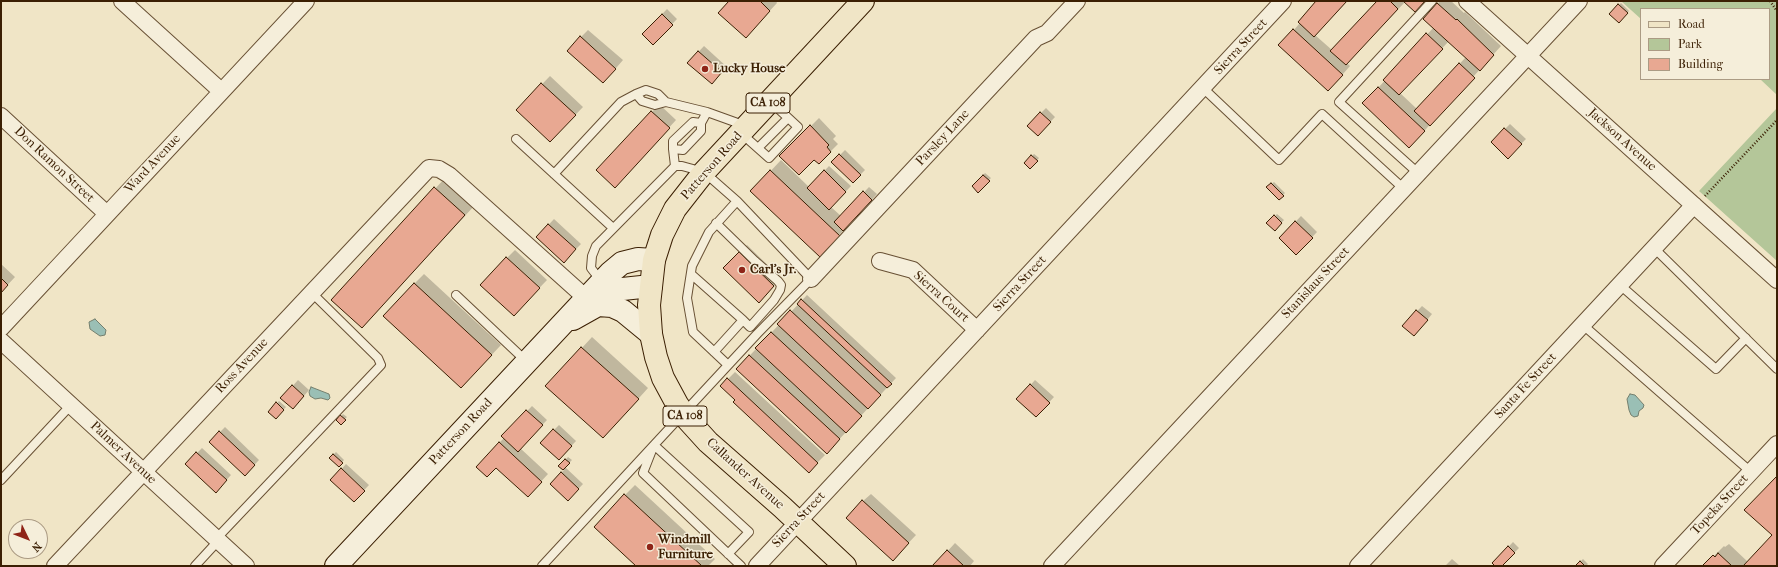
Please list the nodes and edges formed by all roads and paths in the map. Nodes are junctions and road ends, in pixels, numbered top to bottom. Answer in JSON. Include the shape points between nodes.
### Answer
{"nodes":[{"id":1,"x":122,"y":1,"type":"edge"},
{"id":2,"x":306,"y":1,"type":"edge"},
{"id":3,"x":863,"y":1,"type":"edge"},
{"id":4,"x":1077,"y":1,"type":"edge"},
{"id":5,"x":1284,"y":1,"type":"edge"},
{"id":6,"x":1432,"y":1,"type":"edge"},
{"id":7,"x":1467,"y":1,"type":"edge"},
{"id":8,"x":1579,"y":1,"type":"edge"},
{"id":9,"x":1770,"y":1,"type":"edge"},
{"id":10,"x":1777,"y":11,"type":"edge"},
{"id":11,"x":1528,"y":56,"type":"junction"},
{"id":12,"x":1203,"y":88,"type":"junction"},
{"id":13,"x":222,"y":91,"type":"junction"},
{"id":14,"x":636,"y":94,"type":"junction"},
{"id":15,"x":770,"y":101,"type":"junction"},
{"id":16,"x":666,"y":102,"type":"junction"},
{"id":17,"x":707,"y":112,"type":"junction"},
{"id":18,"x":1,"y":116,"type":"edge"},
{"id":19,"x":788,"y":118,"type":"junction"},
{"id":20,"x":1777,"y":120,"type":"edge"},
{"id":21,"x":701,"y":123,"type":"junction"},
{"id":22,"x":743,"y":129,"type":"junction"},
{"id":23,"x":516,"y":138,"type":"dead end"},
{"id":24,"x":758,"y":148,"type":"junction"},
{"id":25,"x":673,"y":149,"type":"junction"},
{"id":26,"x":675,"y":166,"type":"junction"},
{"id":27,"x":704,"y":172,"type":"junction"},
{"id":28,"x":1418,"y":173,"type":"junction"},
{"id":29,"x":554,"y":174,"type":"junction"},
{"id":30,"x":1404,"y":189,"type":"junction"},
{"id":31,"x":737,"y":202,"type":"junction"},
{"id":32,"x":1694,"y":205,"type":"junction"},
{"id":33,"x":675,"y":209,"type":"joint"},
{"id":34,"x":107,"y":214,"type":"junction"},
{"id":35,"x":716,"y":223,"type":"junction"},
{"id":36,"x":613,"y":228,"type":"junction"},
{"id":37,"x":1654,"y":248,"type":"junction"},
{"id":38,"x":654,"y":260,"type":"junction"},
{"id":39,"x":880,"y":261,"type":"dead end"},
{"id":40,"x":691,"y":274,"type":"junction"},
{"id":41,"x":811,"y":279,"type":"junction"},
{"id":42,"x":1777,"y":280,"type":"edge"},
{"id":43,"x":602,"y":282,"type":"junction"},
{"id":44,"x":1620,"y":285,"type":"junction"},
{"id":45,"x":651,"y":286,"type":"junction"},
{"id":46,"x":310,"y":292,"type":"junction"},
{"id":47,"x":456,"y":295,"type":"dead end"},
{"id":48,"x":586,"y":298,"type":"junction"},
{"id":49,"x":743,"y":320,"type":"junction"},
{"id":50,"x":1583,"y":325,"type":"junction"},
{"id":51,"x":560,"y":326,"type":"junction"},
{"id":52,"x":1,"y":328,"type":"edge"},
{"id":53,"x":977,"y":330,"type":"junction"},
{"id":54,"x":651,"y":334,"type":"junction"},
{"id":55,"x":1746,"y":338,"type":"junction"},
{"id":56,"x":1,"y":341,"type":"edge"},
{"id":57,"x":714,"y":352,"type":"junction"},
{"id":58,"x":527,"y":362,"type":"junction"},
{"id":59,"x":728,"y":365,"type":"junction"},
{"id":60,"x":1777,"y":369,"type":"edge"},
{"id":61,"x":71,"y":405,"type":"junction"},
{"id":62,"x":684,"y":414,"type":"junction"},
{"id":63,"x":1777,"y":444,"type":"edge"},
{"id":64,"x":654,"y":445,"type":"junction"},
{"id":65,"x":143,"y":471,"type":"junction"},
{"id":66,"x":1751,"y":472,"type":"junction"},
{"id":67,"x":1,"y":480,"type":"edge"},
{"id":68,"x":798,"y":522,"type":"junction"},
{"id":69,"x":217,"y":540,"type":"junction"},
{"id":70,"x":728,"y":554,"type":"junction"},
{"id":71,"x":55,"y":566,"type":"edge"},
{"id":72,"x":195,"y":566,"type":"edge"},
{"id":73,"x":246,"y":566,"type":"edge"},
{"id":74,"x":336,"y":566,"type":"edge"},
{"id":75,"x":542,"y":566,"type":"edge"},
{"id":76,"x":741,"y":566,"type":"edge"},
{"id":77,"x":757,"y":566,"type":"edge"},
{"id":78,"x":845,"y":566,"type":"edge"},
{"id":79,"x":1052,"y":566,"type":"edge"},
{"id":80,"x":1358,"y":566,"type":"edge"},
{"id":81,"x":1663,"y":566,"type":"edge"}],
"edges":[{"from":1,"to":13,"type":"street"},
{"from":2,"to":13,"type":"street","name":"Ward Avenue"},
{"from":3,"to":15,"type":"main road","name":"Patterson Road","number":"CA 108"},
{"from":4,"to":41,"type":"street","name":"Parsley Lane","via":[[1047,33],[1036,38]]},
{"from":5,"to":12,"type":"street","name":"Sierra Street"},
{"from":6,"to":28,"type":"lane","via":[[1339,102]]},
{"from":7,"to":11,"type":"street","name":"Jackson Avenue"},
{"from":8,"to":11,"type":"street","name":"Stanislaus Street"},
{"from":9,"to":10,"type":"path"},
{"from":11,"to":28,"type":"street","name":"Stanislaus Street"},
{"from":11,"to":32,"type":"street","name":"Jackson Avenue"},
{"from":12,"to":30,"type":"lane","via":[[1279,160],[1322,114]]},
{"from":12,"to":53,"type":"street","name":"Sierra Street"},
{"from":13,"to":34,"type":"street","name":"Ward Avenue"},
{"from":14,"to":16,"type":"lane","via":[[642,101],[655,105]]},
{"from":14,"to":16,"type":"lane","via":[[646,90],[658,94]]},
{"from":14,"to":29,"type":"lane","via":[[621,102]]},
{"from":15,"to":19,"type":"lane"},
{"from":15,"to":22,"type":"main road","name":"Patterson Road","number":"CA 108"},
{"from":16,"to":17,"type":"lane"},
{"from":17,"to":21,"type":"lane"},
{"from":17,"to":22,"type":"lane"},
{"from":18,"to":34,"type":"street","name":"Don Ramon Street"},
{"from":19,"to":24,"type":"lane"},
{"from":19,"to":24,"type":"lane","via":[[798,127],[769,158]]},
{"from":20,"to":32,"type":"path"},
{"from":21,"to":25,"type":"lane","via":[[692,122],[673,141]]},
{"from":21,"to":25,"type":"lane","via":[[701,131],[683,150]]},
{"from":22,"to":24,"type":"lane"},
{"from":22,"to":27,"type":"main road","name":"Patterson Road","number":"CA 108"},
{"from":23,"to":29,"type":"lane"},
{"from":25,"to":26,"type":"lane"},
{"from":26,"to":27,"type":"lane"},
{"from":26,"to":36,"type":"lane"},
{"from":27,"to":31,"type":"lane"},
{"from":27,"to":33,"type":"main road","name":"Patterson Road","number":"CA 108"},
{"from":28,"to":30,"type":"street","name":"Stanislaus Street"},
{"from":29,"to":36,"type":"lane"},
{"from":30,"to":79,"type":"street","name":"Stanislaus Street"},
{"from":31,"to":35,"type":"lane"},
{"from":31,"to":41,"type":"lane"},
{"from":32,"to":37,"type":"street","name":"Santa Fe Street"},
{"from":32,"to":42,"type":"street","name":"Jackson Avenue"},
{"from":33,"to":38,"type":"main road","name":"Callander Avenue","number":"CA 108","via":[[662,235]]},
{"from":34,"to":52,"type":"street","name":"Ward Avenue"},
{"from":35,"to":40,"type":"lane","via":[[692,266]]},
{"from":35,"to":49,"type":"lane","via":[[780,285],[774,300],[750,327]]},
{"from":36,"to":43,"type":"lane","via":[[596,246],[592,256],[592,268]]},
{"from":37,"to":44,"type":"street","name":"Santa Fe Street"},
{"from":37,"to":55,"type":"lane"},
{"from":38,"to":43,"type":"main road","name":"Patterson Road","via":[[638,258],[622,263]]},
{"from":38,"to":45,"type":"main road","name":"Callander Avenue","number":"CA 108"},
{"from":39,"to":53,"type":"street","name":"Sierra Court","via":[[913,270]]},
{"from":40,"to":49,"type":"lane"},
{"from":40,"to":57,"type":"lane","via":[[687,298],[693,332]]},
{"from":41,"to":59,"type":"lane"},
{"from":43,"to":48,"type":"main road","name":"Patterson Road"},
{"from":44,"to":50,"type":"street","name":"Santa Fe Street"},
{"from":44,"to":55,"type":"lane","via":[[1716,370]]},
{"from":45,"to":48,"type":"main road","via":[[613,290]]},
{"from":45,"to":54,"type":"main road","name":"Callander Avenue","number":"CA 108"},
{"from":46,"to":48,"type":"street","name":"Ross Avenue","via":[[429,168],[439,169],[449,175]]},
{"from":46,"to":65,"type":"street","name":"Ross Avenue"},
{"from":46,"to":69,"type":"lane","via":[[378,358],[381,365]]},
{"from":47,"to":58,"type":"lane"},
{"from":48,"to":51,"type":"main road","name":"Patterson Road"},
{"from":49,"to":57,"type":"lane"},
{"from":50,"to":66,"type":"lane"},
{"from":50,"to":80,"type":"street","name":"Santa Fe Street"},
{"from":51,"to":54,"type":"main road","via":[[598,305],[612,306],[623,311]]},
{"from":51,"to":58,"type":"main road","name":"Patterson Road"},
{"from":53,"to":68,"type":"street","name":"Sierra Street"},
{"from":54,"to":62,"type":"main road","name":"Callander Avenue","number":"CA 108","via":[[663,378]]},
{"from":55,"to":60,"type":"lane"},
{"from":56,"to":61,"type":"street","name":"Palmer Avenue"},
{"from":57,"to":59,"type":"lane"},
{"from":58,"to":74,"type":"main road","name":"Patterson Road"},
{"from":59,"to":62,"type":"lane"},
{"from":61,"to":65,"type":"street","name":"Palmer Avenue"},
{"from":61,"to":67,"type":"lane"},
{"from":62,"to":64,"type":"lane"},
{"from":62,"to":68,"type":"main road","name":"Callander Avenue","number":"CA 108","via":[[708,442]]},
{"from":63,"to":66,"type":"street","name":"Topeka Street"},
{"from":64,"to":70,"type":"lane","via":[[643,473]]},
{"from":64,"to":70,"type":"lane","via":[[749,532]]},
{"from":64,"to":75,"type":"lane"},
{"from":65,"to":69,"type":"street","name":"Palmer Avenue"},
{"from":65,"to":71,"type":"street","name":"Ross Avenue"},
{"from":66,"to":81,"type":"street","name":"Topeka Street"},
{"from":68,"to":77,"type":"street","name":"Sierra Street"},
{"from":68,"to":78,"type":"main road","name":"Callander Avenue","number":"CA 108"},
{"from":69,"to":72,"type":"lane"},
{"from":69,"to":73,"type":"street","name":"Palmer Avenue"},
{"from":70,"to":76,"type":"lane"}]}
